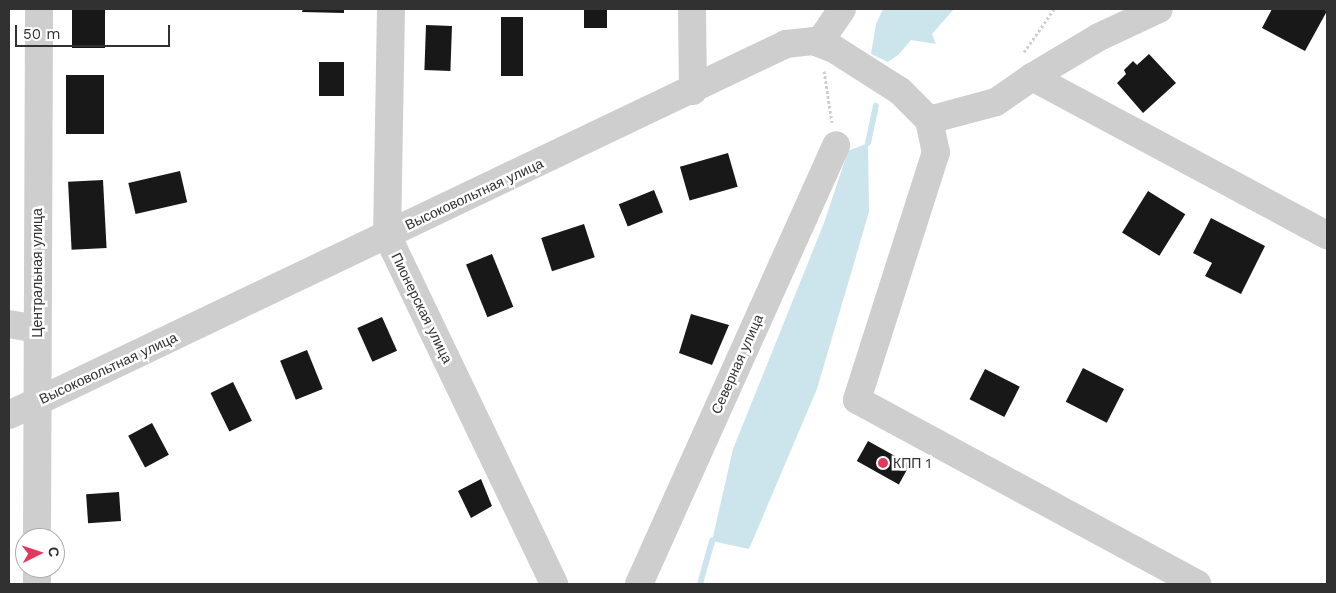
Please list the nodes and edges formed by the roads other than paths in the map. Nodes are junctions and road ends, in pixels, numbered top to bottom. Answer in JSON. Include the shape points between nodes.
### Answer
{"nodes":[{"id":1,"x":39,"y":9,"type":"edge"},
{"id":2,"x":391,"y":9,"type":"edge"},
{"id":3,"x":692,"y":9,"type":"edge"},
{"id":4,"x":842,"y":9,"type":"edge"},
{"id":5,"x":1160,"y":9,"type":"edge"},
{"id":6,"x":820,"y":53,"type":"junction"},
{"id":7,"x":1032,"y":76,"type":"junction"},
{"id":8,"x":693,"y":91,"type":"junction"},
{"id":9,"x":928,"y":120,"type":"junction"},
{"id":10,"x":836,"y":145,"type":"road end"},
{"id":11,"x":387,"y":235,"type":"junction"},
{"id":12,"x":1327,"y":235,"type":"edge"},
{"id":13,"x":9,"y":324,"type":"edge"},
{"id":14,"x":37,"y":330,"type":"junction"},
{"id":15,"x":36,"y":402,"type":"junction"},
{"id":16,"x":9,"y":415,"type":"edge"},
{"id":17,"x":37,"y":528,"type":"edge"},
{"id":18,"x":554,"y":584,"type":"edge"},
{"id":19,"x":638,"y":584,"type":"edge"},
{"id":20,"x":1197,"y":584,"type":"edge"}],
"edges":[{"from":1,"to":14,"type":"street","name":"Центральная улица"},
{"from":2,"to":11,"type":"street","name":"Пионерская улица"},
{"from":3,"to":8,"type":"street"},
{"from":4,"to":6,"type":"street"},
{"from":5,"to":7,"type":"street","via":[[1099,37]]},
{"from":6,"to":8,"type":"street","name":"Высоковольтная улица","via":[[812,41],[786,44]]},
{"from":6,"to":9,"type":"street","name":"Высоковольтная улица","via":[[834,49],[900,91]]},
{"from":7,"to":9,"type":"street","via":[[996,102]]},
{"from":7,"to":12,"type":"street"},
{"from":8,"to":11,"type":"street","name":"Высоковольтная улица"},
{"from":9,"to":20,"type":"street","via":[[936,152],[857,400]]},
{"from":10,"to":19,"type":"street","name":"Северная улица"},
{"from":11,"to":15,"type":"street","name":"Высоковольтная улица"},
{"from":11,"to":18,"type":"street","name":"Пионерская улица"},
{"from":13,"to":14,"type":"street"},
{"from":14,"to":15,"type":"street","name":"Центральная улица"},
{"from":15,"to":16,"type":"street","name":"Высоковольтная улица"},
{"from":15,"to":17,"type":"street","name":"Центральная улица"}]}
